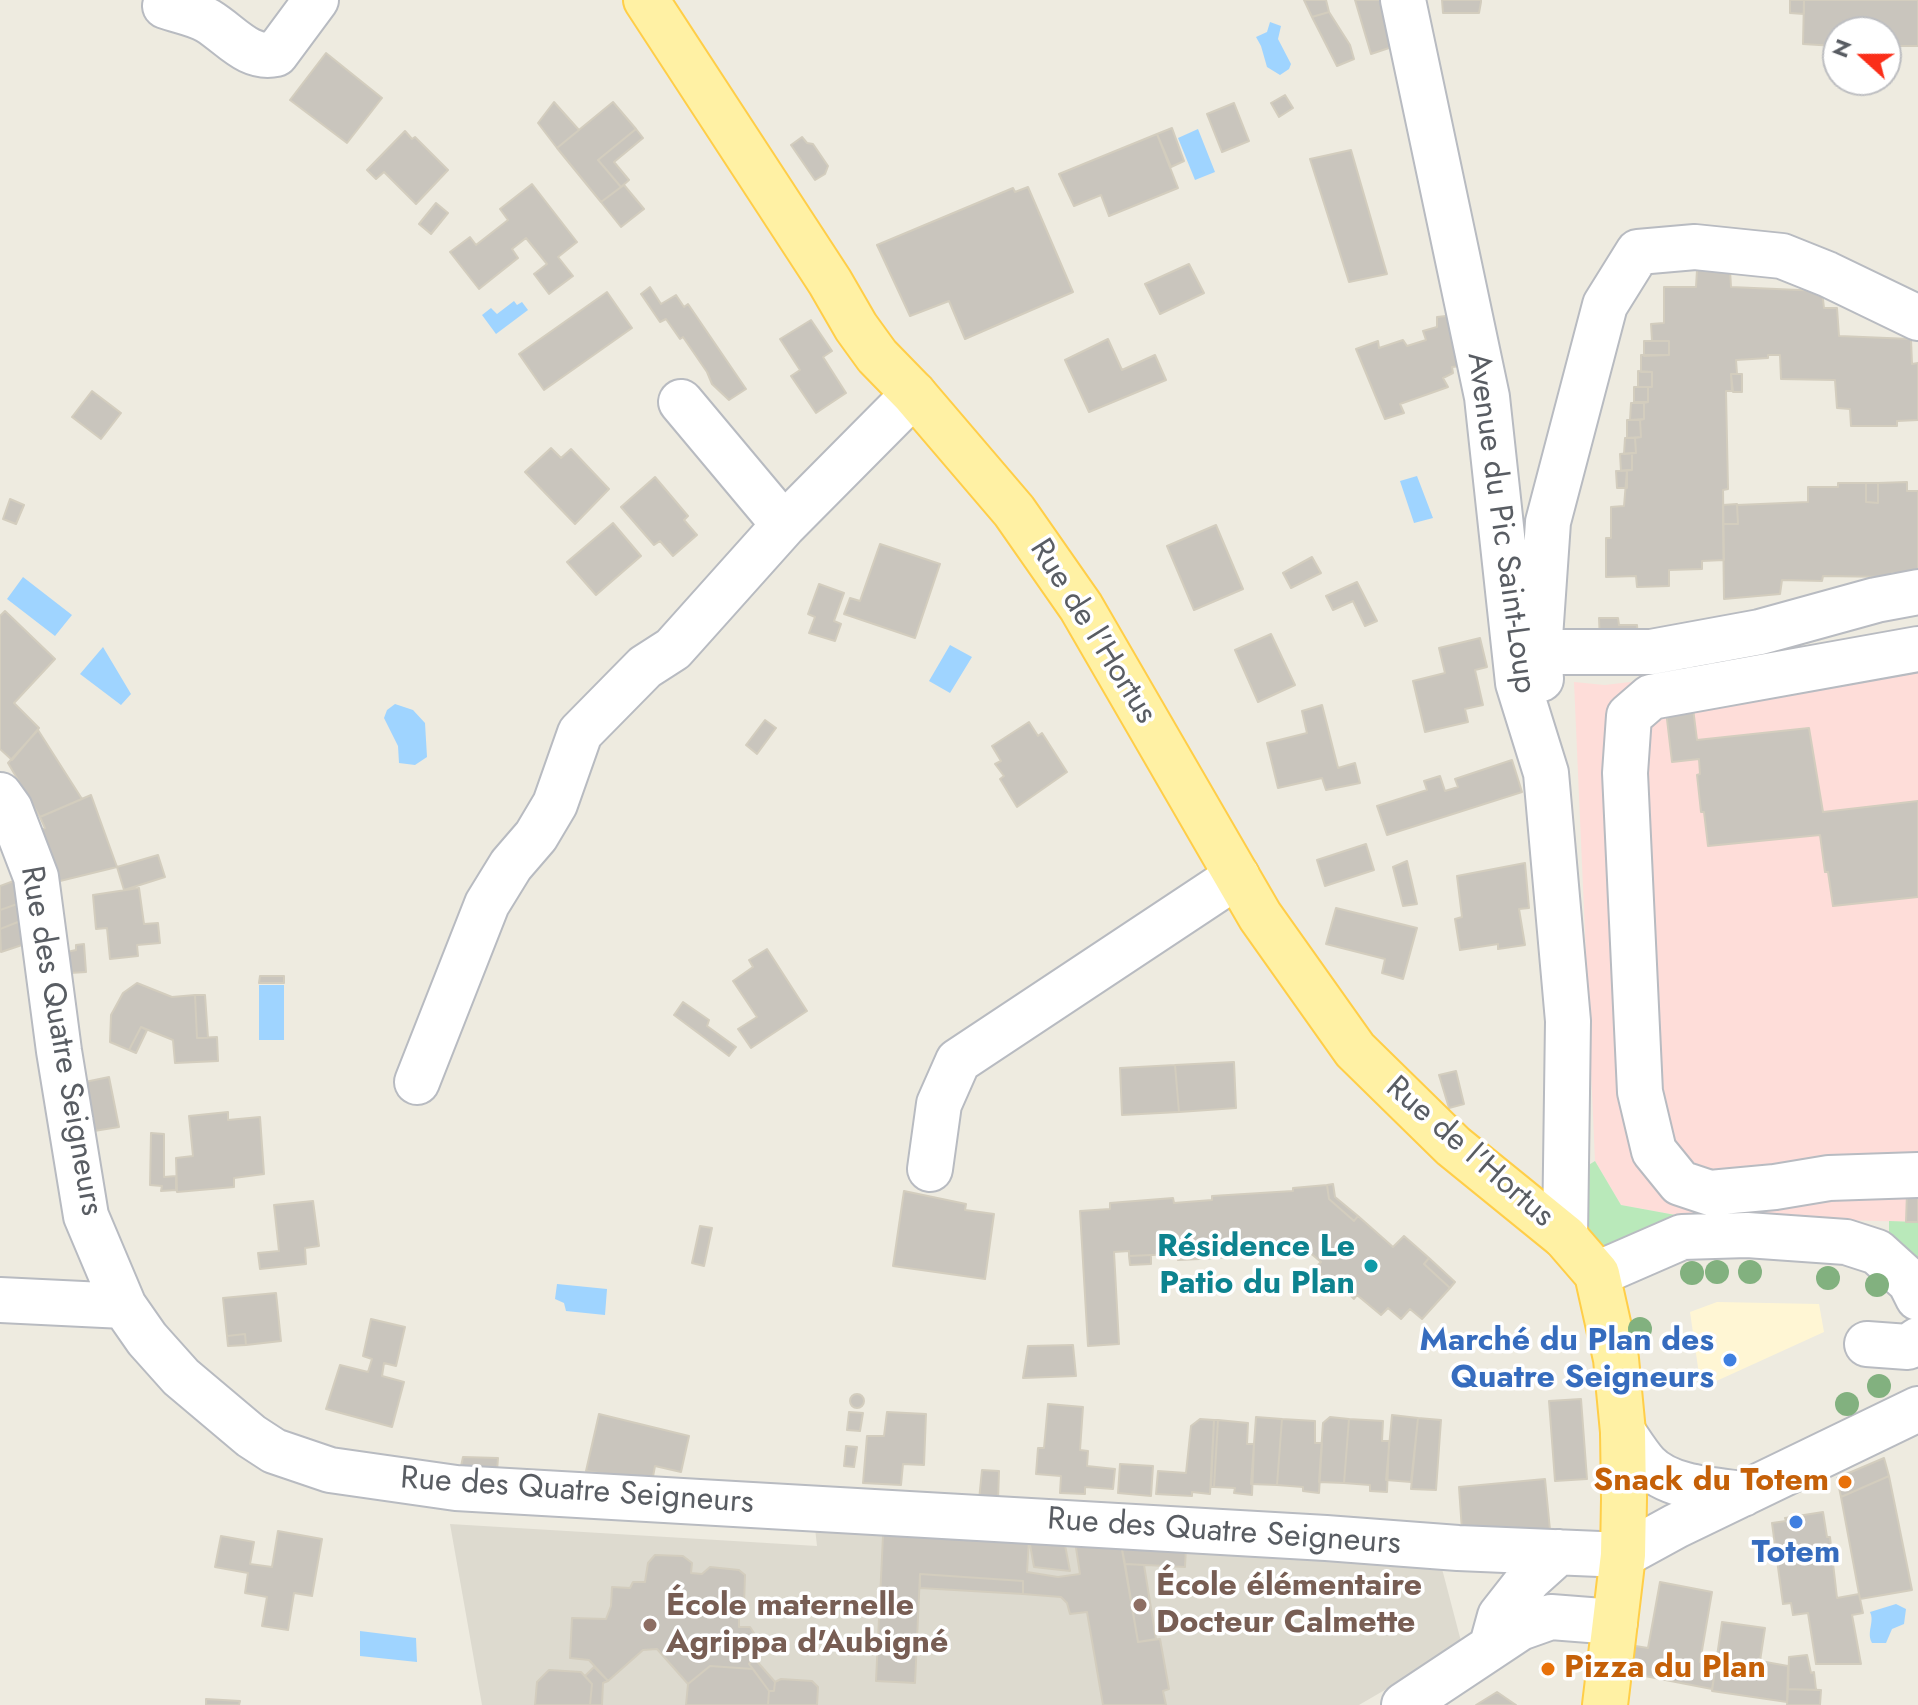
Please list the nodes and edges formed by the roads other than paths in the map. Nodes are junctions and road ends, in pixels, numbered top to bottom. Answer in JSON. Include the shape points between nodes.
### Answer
{"nodes":[{"id":1,"x":316,"y":0,"type":"edge"},
{"id":2,"x":646,"y":0,"type":"edge"},
{"id":3,"x":1403,"y":0,"type":"edge"},
{"id":4,"x":165,"y":6,"type":"dead end"},
{"id":5,"x":1918,"y":318,"type":"edge"},
{"id":6,"x":914,"y":394,"type":"junction"},
{"id":7,"x":681,"y":402,"type":"dead end"},
{"id":8,"x":784,"y":525,"type":"junction"},
{"id":9,"x":1918,"y":592,"type":"edge"},
{"id":10,"x":1918,"y":649,"type":"edge"},
{"id":11,"x":1539,"y":652,"type":"junction"},
{"id":12,"x":1546,"y":773,"type":"junction"},
{"id":13,"x":0,"y":795,"type":"edge"},
{"id":14,"x":1237,"y":876,"type":"junction"},
{"id":15,"x":417,"y":1082,"type":"dead end"},
{"id":16,"x":930,"y":1169,"type":"dead end"},
{"id":17,"x":1918,"y":1175,"type":"edge"},
{"id":18,"x":1565,"y":1237,"type":"junction"},
{"id":19,"x":1597,"y":1274,"type":"junction"},
{"id":20,"x":1918,"y":1298,"type":"edge"},
{"id":21,"x":0,"y":1300,"type":"edge"},
{"id":22,"x":124,"y":1306,"type":"junction"},
{"id":23,"x":1918,"y":1340,"type":"edge"},
{"id":24,"x":1867,"y":1344,"type":"dead end"},
{"id":25,"x":1918,"y":1409,"type":"edge"},
{"id":26,"x":1623,"y":1432,"type":"junction"},
{"id":27,"x":1743,"y":1494,"type":"junction"},
{"id":28,"x":1458,"y":1548,"type":"junction"},
{"id":29,"x":1559,"y":1552,"type":"junction"},
{"id":30,"x":1623,"y":1555,"type":"junction"},
{"id":31,"x":1615,"y":1622,"type":"junction"},
{"id":32,"x":1496,"y":1631,"type":"junction"},
{"id":33,"x":1404,"y":1705,"type":"edge"},
{"id":34,"x":1605,"y":1705,"type":"edge"}],
"edges":[{"from":1,"to":4,"type":"street","via":[[276,54],[263,56],[205,19]]},
{"from":2,"to":6,"type":"main road","name":"Rue de l'Hortus","via":[[856,327]]},
{"from":3,"to":12,"type":"street","name":"Avenue du Pic Saint-Loup","via":[[1487,397],[1518,683]]},
{"from":5,"to":11,"type":"street","via":[[1782,256],[1695,247],[1638,252],[1605,305],[1548,522]]},
{"from":6,"to":8,"type":"street"},
{"from":6,"to":14,"type":"main road","name":"Rue de l'Hortus","via":[[1014,511],[1081,607]]},
{"from":7,"to":8,"type":"street"},
{"from":8,"to":15,"type":"street","via":[[673,649],[645,667],[580,733],[555,804],[487,904]]},
{"from":9,"to":11,"type":"street","via":[[1760,632],[1651,652]]},
{"from":10,"to":17,"type":"street","via":[[1651,697],[1629,716],[1625,773],[1640,1092],[1654,1151],[1680,1183],[1710,1193],[1829,1178]]},
{"from":11,"to":12,"type":"street"},
{"from":12,"to":18,"type":"street","name":"Avenue du Pic Saint-Loup","via":[[1568,1021]]},
{"from":13,"to":22,"type":"street","name":"Rue des Quatre Seigneurs","via":[[36,877],[86,1216]]},
{"from":14,"to":16,"type":"street","via":[[958,1061],[939,1104]]},
{"from":14,"to":18,"type":"main road","name":"Rue de l'Hortus","via":[[1355,1050],[1453,1146]]},
{"from":18,"to":19,"type":"main road"},
{"from":19,"to":20,"type":"street","via":[[1682,1237],[1846,1242],[1877,1252],[1910,1282]]},
{"from":19,"to":26,"type":"main road","via":[[1616,1359]]},
{"from":21,"to":22,"type":"street"},
{"from":22,"to":28,"type":"street","name":"Rue des Quatre Seigneurs","via":[[181,1377],[251,1436],[286,1456],[330,1470],[456,1488]]},
{"from":23,"to":24,"type":"street","via":[[1908,1347]]},
{"from":25,"to":27,"type":"street"},
{"from":26,"to":27,"type":"street","via":[[1648,1467],[1686,1487]]},
{"from":26,"to":30,"type":"main road"},
{"from":27,"to":30,"type":"street"},
{"from":28,"to":29,"type":"street","name":"Rue des Quatre Seigneurs"},
{"from":28,"to":32,"type":"street","via":[[1474,1565]]},
{"from":29,"to":30,"type":"street","name":"Rue des Quatre Seigneurs"},
{"from":29,"to":32,"type":"street","via":[[1529,1579]]},
{"from":30,"to":31,"type":"main road"},
{"from":31,"to":32,"type":"street","via":[[1551,1617]]},
{"from":31,"to":34,"type":"main road"},
{"from":32,"to":33,"type":"street","via":[[1442,1681]]}]}
